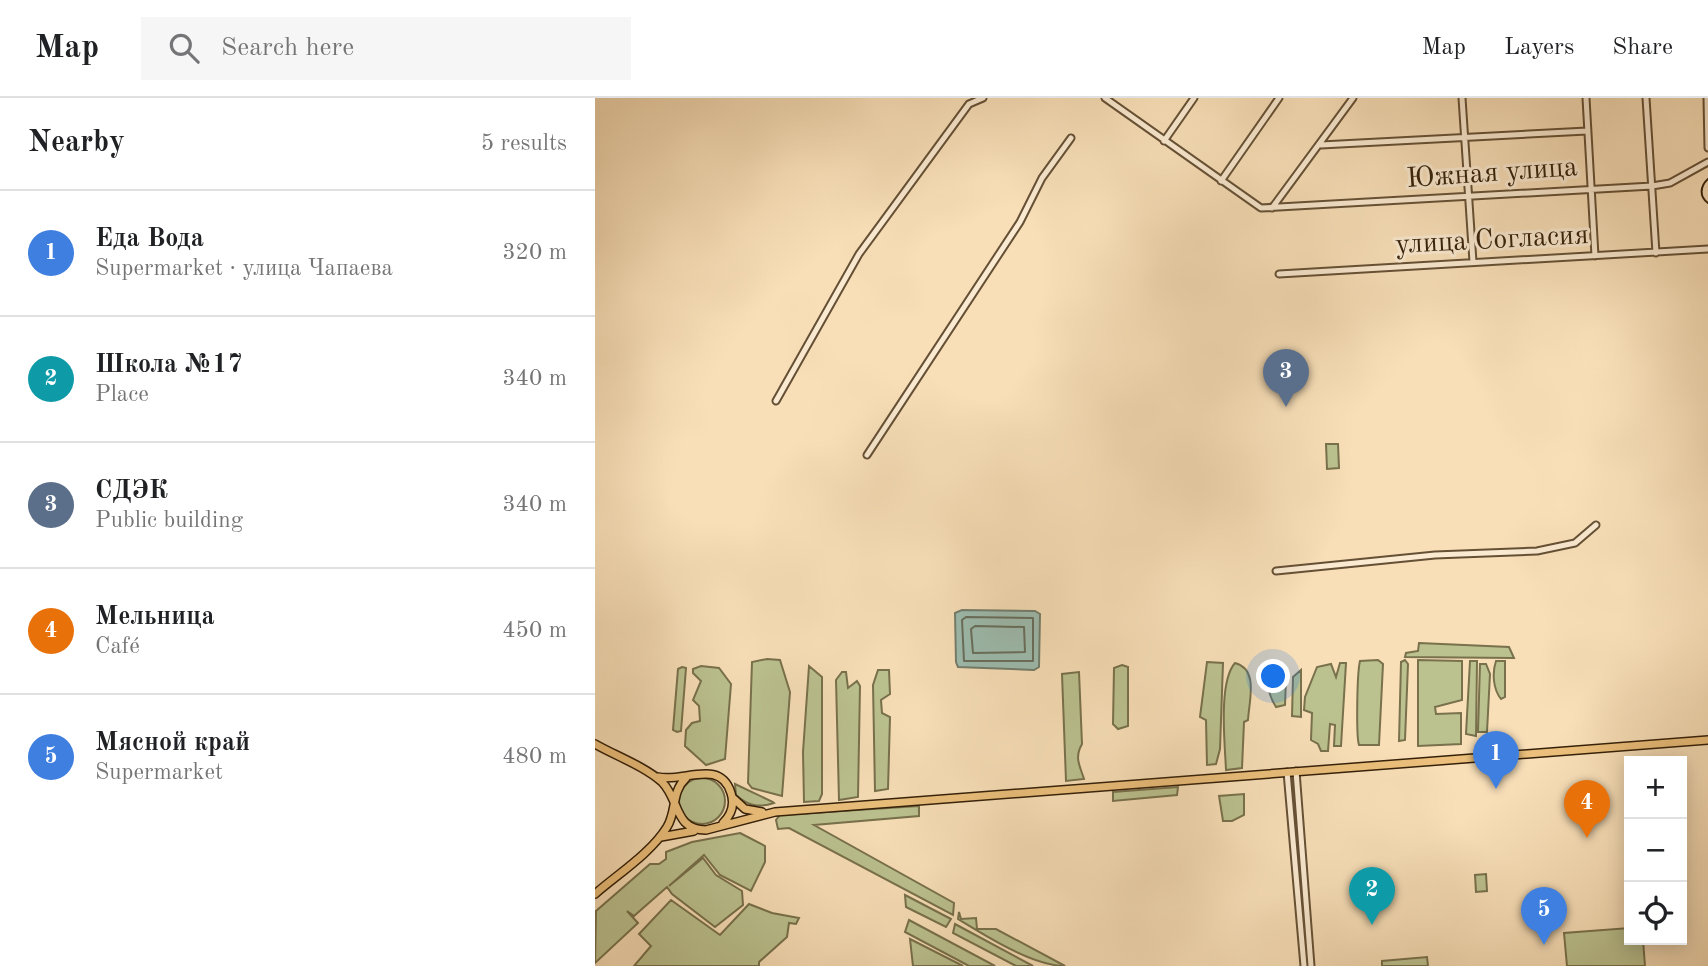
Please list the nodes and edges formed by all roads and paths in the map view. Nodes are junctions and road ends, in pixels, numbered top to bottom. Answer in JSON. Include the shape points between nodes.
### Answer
{"nodes":[{"id":1,"x":983,"y":98,"type":"edge"},
{"id":2,"x":1194,"y":98,"type":"edge"},
{"id":3,"x":1279,"y":98,"type":"edge"},
{"id":4,"x":1353,"y":98,"type":"edge"},
{"id":5,"x":1462,"y":98,"type":"edge"},
{"id":6,"x":1586,"y":98,"type":"edge"},
{"id":7,"x":1646,"y":98,"type":"edge"},
{"id":8,"x":1707,"y":98,"type":"edge"},
{"id":9,"x":1107,"y":99,"type":"edge"},
{"id":10,"x":1587,"y":131,"type":"junction"},
{"id":11,"x":1071,"y":138,"type":"dead end"},
{"id":12,"x":1465,"y":138,"type":"junction"},
{"id":13,"x":1164,"y":141,"type":"junction"},
{"id":14,"x":1321,"y":145,"type":"junction"},
{"id":15,"x":1708,"y":148,"type":"edge"},
{"id":16,"x":1708,"y":162,"type":"edge"},
{"id":17,"x":1221,"y":181,"type":"junction"},
{"id":18,"x":1652,"y":186,"type":"junction"},
{"id":19,"x":1592,"y":189,"type":"junction"},
{"id":20,"x":1470,"y":197,"type":"junction"},
{"id":21,"x":1272,"y":208,"type":"junction"},
{"id":22,"x":1708,"y":249,"type":"edge"},
{"id":23,"x":1656,"y":253,"type":"junction"},
{"id":24,"x":1595,"y":256,"type":"junction"},
{"id":25,"x":1473,"y":262,"type":"junction"},
{"id":26,"x":1279,"y":274,"type":"dead end"},
{"id":27,"x":776,"y":401,"type":"dead end"},
{"id":28,"x":867,"y":455,"type":"dead end"},
{"id":29,"x":1596,"y":525,"type":"dead end"},
{"id":30,"x":1276,"y":571,"type":"dead end"},
{"id":31,"x":1708,"y":740,"type":"edge"},
{"id":32,"x":595,"y":744,"type":"edge"},
{"id":33,"x":1292,"y":771,"type":"junction"},
{"id":34,"x":655,"y":777,"type":"junction"},
{"id":35,"x":686,"y":778,"type":"junction"},
{"id":36,"x":733,"y":798,"type":"junction"},
{"id":37,"x":675,"y":806,"type":"junction"},
{"id":38,"x":775,"y":812,"type":"junction"},
{"id":39,"x":719,"y":826,"type":"junction"},
{"id":40,"x":706,"y":830,"type":"junction"},
{"id":41,"x":658,"y":839,"type":"junction"},
{"id":42,"x":595,"y":894,"type":"edge"},
{"id":43,"x":1304,"y":966,"type":"edge"},
{"id":44,"x":1311,"y":966,"type":"edge"}],
"edges":[{"from":1,"to":27,"type":"street","via":[[969,104],[859,254]]},
{"from":2,"to":13,"type":"street"},
{"from":3,"to":17,"type":"street"},
{"from":4,"to":14,"type":"street"},
{"from":5,"to":12,"type":"street"},
{"from":6,"to":10,"type":"street"},
{"from":7,"to":18,"type":"street"},
{"from":8,"to":15,"type":"street"},
{"from":9,"to":13,"type":"street"},
{"from":10,"to":12,"type":"street"},
{"from":10,"to":19,"type":"street"},
{"from":11,"to":28,"type":"street"},
{"from":12,"to":14,"type":"street"},
{"from":12,"to":20,"type":"street"},
{"from":13,"to":17,"type":"street"},
{"from":14,"to":21,"type":"street"},
{"from":16,"to":18,"type":"street","name":"Южная улица","via":[[1670,183]]},
{"from":17,"to":21,"type":"street","via":[[1261,208]]},
{"from":18,"to":19,"type":"street","name":"Южная улица"},
{"from":18,"to":23,"type":"street"},
{"from":19,"to":20,"type":"street","name":"Южная улица"},
{"from":19,"to":24,"type":"street"},
{"from":20,"to":21,"type":"street","name":"Южная улица"},
{"from":20,"to":25,"type":"street"},
{"from":22,"to":23,"type":"street","name":"улица Согласия"},
{"from":23,"to":24,"type":"street","name":"улица Согласия"},
{"from":24,"to":25,"type":"street","name":"улица Согласия"},
{"from":25,"to":26,"type":"street","name":"улица Согласия"},
{"from":29,"to":30,"type":"street","via":[[1575,542],[1537,551],[1435,555]]},
{"from":31,"to":33,"type":"main road"},
{"from":32,"to":34,"type":"main road"},
{"from":33,"to":38,"type":"main road"},
{"from":33,"to":43,"type":"street"},
{"from":33,"to":44,"type":"street"},
{"from":34,"to":35,"type":"main road"},
{"from":34,"to":37,"type":"main road"},
{"from":35,"to":36,"type":"main road","via":[[703,772],[715,775],[729,786]]},
{"from":35,"to":37,"type":"main road","via":[[676,790]]},
{"from":36,"to":38,"type":"main road","via":[[745,809]]},
{"from":36,"to":39,"type":"main road","via":[[730,814]]},
{"from":37,"to":40,"type":"main road","via":[[686,824]]},
{"from":37,"to":41,"type":"main road"},
{"from":38,"to":39,"type":"main road"},
{"from":39,"to":40,"type":"main road"},
{"from":40,"to":41,"type":"main road","via":[[681,831]]},
{"from":41,"to":42,"type":"main road"}]}
